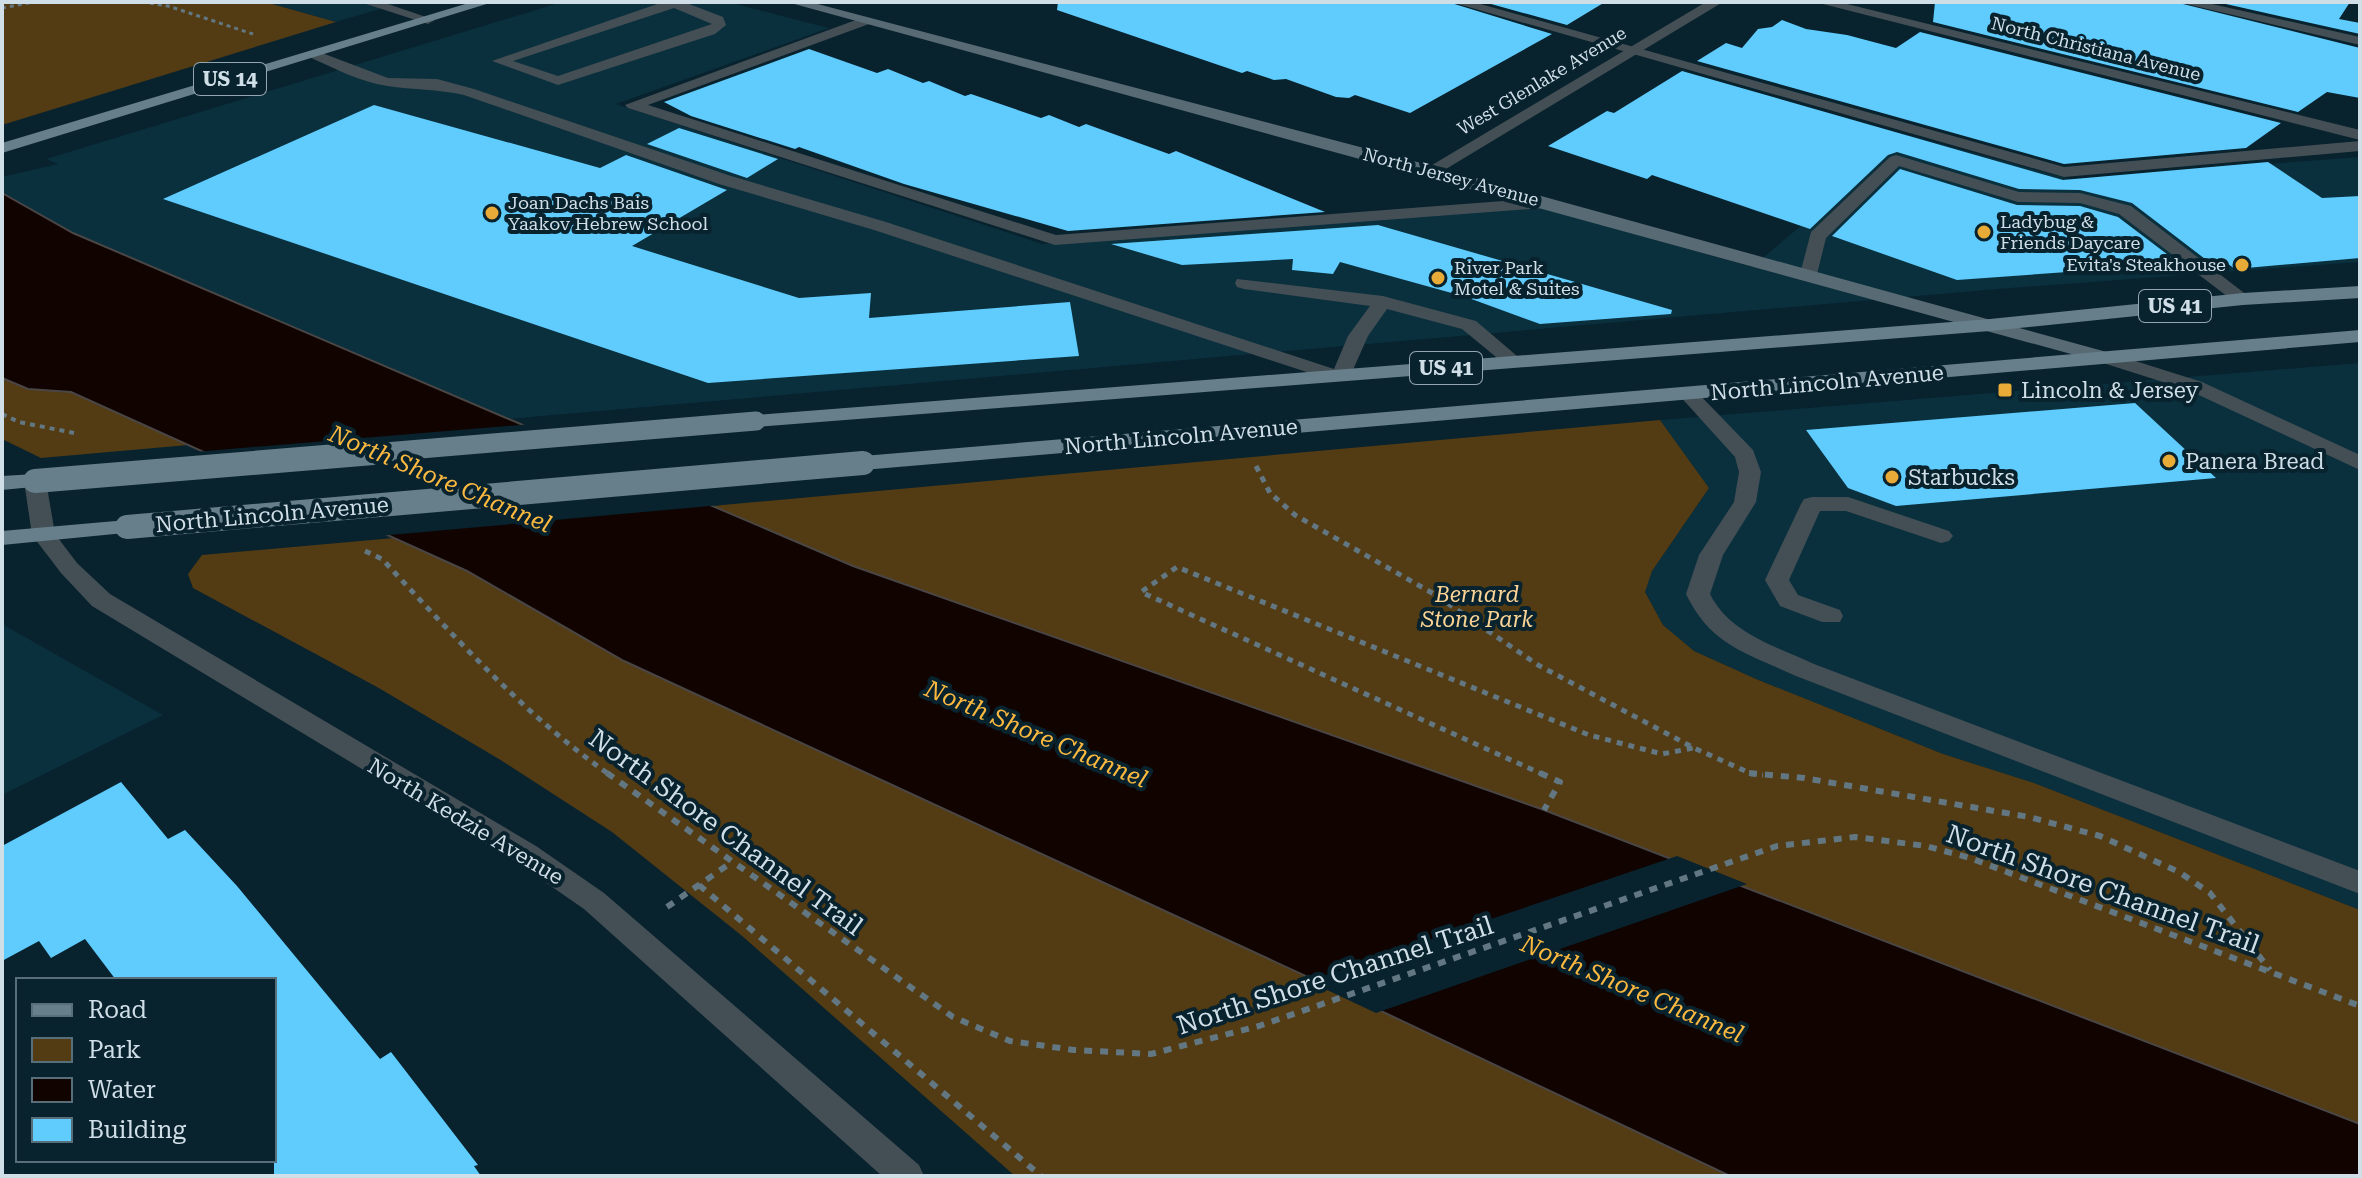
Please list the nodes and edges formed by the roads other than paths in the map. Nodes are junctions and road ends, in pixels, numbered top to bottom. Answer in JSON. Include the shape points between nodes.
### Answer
{"nodes":[{"id":1,"x":367,"y":2,"type":"edge"},
{"id":2,"x":486,"y":2,"type":"edge"},
{"id":3,"x":675,"y":2,"type":"edge"},
{"id":4,"x":798,"y":2,"type":"edge"},
{"id":5,"x":1458,"y":2,"type":"edge"},
{"id":6,"x":1716,"y":2,"type":"edge"},
{"id":7,"x":1822,"y":2,"type":"edge"},
{"id":8,"x":2185,"y":2,"type":"edge"},
{"id":9,"x":428,"y":20,"type":"junction"},
{"id":10,"x":864,"y":21,"type":"junction"},
{"id":11,"x":2360,"y":41,"type":"edge"},
{"id":12,"x":1633,"y":51,"type":"junction"},
{"id":13,"x":314,"y":54,"type":"junction"},
{"id":14,"x":2360,"y":135,"type":"edge"},
{"id":15,"x":2360,"y":146,"type":"edge"},
{"id":16,"x":2,"y":148,"type":"edge"},
{"id":17,"x":1430,"y":171,"type":"junction"},
{"id":18,"x":1543,"y":203,"type":"junction"},
{"id":19,"x":1809,"y":274,"type":"junction"},
{"id":20,"x":1244,"y":283,"type":"dead end"},
{"id":21,"x":2360,"y":292,"type":"edge"},
{"id":22,"x":2243,"y":299,"type":"junction"},
{"id":23,"x":1383,"y":302,"type":"junction"},
{"id":24,"x":1990,"y":325,"type":"junction"},
{"id":25,"x":2360,"y":336,"type":"edge"},
{"id":26,"x":2107,"y":358,"type":"junction"},
{"id":27,"x":1514,"y":362,"type":"junction"},
{"id":28,"x":1341,"y":377,"type":"junction"},
{"id":29,"x":1688,"y":394,"type":"junction"},
{"id":30,"x":2360,"y":463,"type":"edge"},
{"id":31,"x":35,"y":481,"type":"junction"},
{"id":32,"x":2,"y":483,"type":"edge"},
{"id":33,"x":44,"y":535,"type":"junction"},
{"id":34,"x":1941,"y":536,"type":"dead end"},
{"id":35,"x":2,"y":538,"type":"edge"},
{"id":36,"x":1831,"y":616,"type":"dead end"},
{"id":37,"x":2360,"y":883,"type":"edge"},
{"id":38,"x":907,"y":1176,"type":"edge"}],
"edges":[{"from":1,"to":9,"type":"street"},
{"from":2,"to":9,"type":"main road","number":"US 14"},
{"from":3,"to":3,"type":"street","via":[[645,13],[499,61],[558,81],[719,25]]},
{"from":4,"to":10,"type":"main road","name":"North Jersey Avenue"},
{"from":5,"to":12,"type":"street"},
{"from":6,"to":12,"type":"street","name":"West Glenlake Avenue"},
{"from":7,"to":14,"type":"street","name":"North Christiana Avenue"},
{"from":8,"to":11,"type":"street"},
{"from":9,"to":13,"type":"main road","number":"US 14"},
{"from":10,"to":17,"type":"main road","name":"North Jersey Avenue"},
{"from":10,"to":18,"type":"street","via":[[633,105],[1055,240]]},
{"from":12,"to":15,"type":"street","via":[[2064,172]]},
{"from":12,"to":17,"type":"street","name":"West Glenlake Avenue"},
{"from":13,"to":16,"type":"main road","number":"US 14"},
{"from":13,"to":28,"type":"street","via":[[378,80],[469,92],[725,180]]},
{"from":17,"to":18,"type":"main road","name":"North Jersey Avenue"},
{"from":18,"to":19,"type":"main road","name":"North Jersey Avenue"},
{"from":19,"to":22,"type":"street","via":[[1817,236],[1896,160],[2018,197],[2080,198],[2125,210]]},
{"from":19,"to":24,"type":"main road","name":"North Jersey Avenue"},
{"from":20,"to":23,"type":"street"},
{"from":21,"to":22,"type":"main road","name":"North Lincoln Avenue","number":"US 41"},
{"from":22,"to":24,"type":"main road","name":"North Lincoln Avenue","number":"US 41"},
{"from":23,"to":27,"type":"street","via":[[1469,325]]},
{"from":23,"to":28,"type":"street","via":[[1358,336]]},
{"from":24,"to":26,"type":"main road","name":"North Jersey Avenue"},
{"from":24,"to":27,"type":"main road","name":"North Lincoln Avenue","number":"US 41"},
{"from":25,"to":26,"type":"main road","name":"North Lincoln Avenue","number":"US 41"},
{"from":26,"to":29,"type":"main road","name":"North Lincoln Avenue","number":"US 41"},
{"from":26,"to":30,"type":"street","via":[[2195,386]]},
{"from":27,"to":28,"type":"main road","name":"North Lincoln Avenue","number":"US 41"},
{"from":28,"to":31,"type":"main road","name":"North Lincoln Avenue","number":"US 41","bridge":true},
{"from":29,"to":33,"type":"main road","name":"North Lincoln Avenue","number":"US 41","bridge":true},
{"from":29,"to":37,"type":"street","via":[[1745,455],[1750,468],[1746,502],[1705,567],[1698,594],[1709,616],[1731,635],[1960,732]]},
{"from":31,"to":32,"type":"main road","name":"North Lincoln Avenue","number":"US 41"},
{"from":31,"to":33,"type":"street","name":"North Kedzie Avenue"},
{"from":33,"to":35,"type":"main road","name":"North Lincoln Avenue","number":"US 41"},
{"from":33,"to":38,"type":"street","name":"North Kedzie Avenue","via":[[101,600],[526,854],[594,901]]},
{"from":34,"to":36,"type":"street","via":[[1848,504],[1812,504],[1777,580],[1789,600]]}]}
